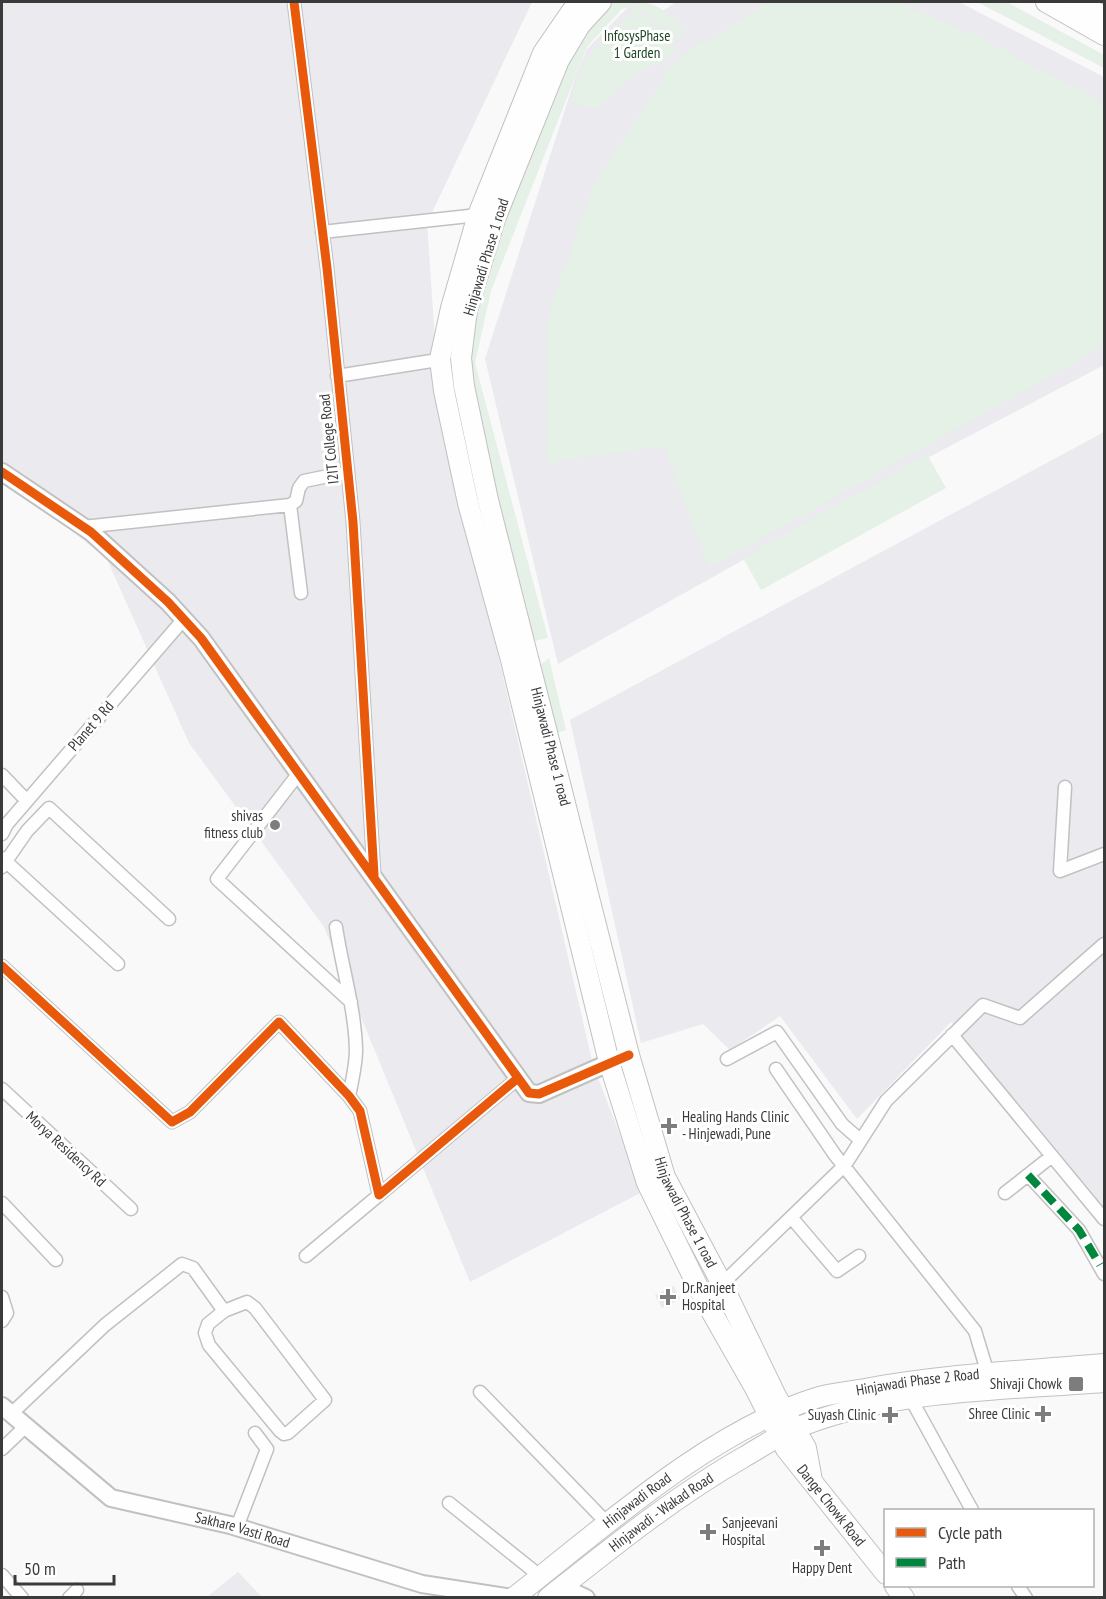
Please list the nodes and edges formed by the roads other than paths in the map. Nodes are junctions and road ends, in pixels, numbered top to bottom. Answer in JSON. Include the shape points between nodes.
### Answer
{"nodes":[{"id":1,"x":294,"y":2,"type":"edge"},
{"id":2,"x":578,"y":2,"type":"edge"},
{"id":3,"x":601,"y":2,"type":"edge"},
{"id":4,"x":1046,"y":2,"type":"edge"},
{"id":5,"x":1078,"y":2,"type":"edge"},
{"id":6,"x":1104,"y":17,"type":"edge"},
{"id":7,"x":1104,"y":35,"type":"edge"},
{"id":8,"x":487,"y":216,"type":"junction"},
{"id":9,"x":322,"y":232,"type":"junction"},
{"id":10,"x":461,"y":358,"type":"junction"},
{"id":11,"x":440,"y":359,"type":"junction"},
{"id":12,"x":337,"y":376,"type":"junction"},
{"id":13,"x":2,"y":472,"type":"edge"},
{"id":14,"x":348,"y":472,"type":"junction"},
{"id":15,"x":290,"y":505,"type":"junction"},
{"id":16,"x":83,"y":527,"type":"junction"},
{"id":17,"x":301,"y":593,"type":"dead end"},
{"id":18,"x":183,"y":620,"type":"junction"},
{"id":19,"x":299,"y":773,"type":"junction"},
{"id":20,"x":2,"y":775,"type":"edge"},
{"id":21,"x":1065,"y":787,"type":"dead end"},
{"id":22,"x":27,"y":801,"type":"junction"},
{"id":23,"x":15,"y":815,"type":"junction"},
{"id":24,"x":27,"y":831,"type":"junction"},
{"id":25,"x":2,"y":834,"type":"edge"},
{"id":26,"x":1104,"y":854,"type":"edge"},
{"id":27,"x":3,"y":862,"type":"edge"},
{"id":28,"x":374,"y":875,"type":"junction"},
{"id":29,"x":169,"y":919,"type":"dead end"},
{"id":30,"x":336,"y":927,"type":"dead end"},
{"id":31,"x":1104,"y":944,"type":"edge"},
{"id":32,"x":118,"y":964,"type":"dead end"},
{"id":33,"x":2,"y":966,"type":"edge"},
{"id":34,"x":351,"y":1002,"type":"junction"},
{"id":35,"x":952,"y":1035,"type":"junction"},
{"id":36,"x":629,"y":1054,"type":"junction"},
{"id":37,"x":727,"y":1059,"type":"dead end"},
{"id":38,"x":609,"y":1062,"type":"junction"},
{"id":39,"x":776,"y":1069,"type":"dead end"},
{"id":40,"x":518,"y":1078,"type":"junction"},
{"id":41,"x":2,"y":1089,"type":"edge"},
{"id":42,"x":350,"y":1096,"type":"junction"},
{"id":43,"x":859,"y":1139,"type":"junction"},
{"id":44,"x":1052,"y":1156,"type":"junction"},
{"id":45,"x":845,"y":1165,"type":"junction"},
{"id":46,"x":1028,"y":1175,"type":"junction"},
{"id":47,"x":1005,"y":1194,"type":"dead end"},
{"id":48,"x":379,"y":1195,"type":"junction"},
{"id":49,"x":2,"y":1203,"type":"edge"},
{"id":50,"x":131,"y":1209,"type":"dead end"},
{"id":51,"x":791,"y":1217,"type":"junction"},
{"id":52,"x":1104,"y":1219,"type":"edge"},
{"id":53,"x":306,"y":1256,"type":"dead end"},
{"id":54,"x":859,"y":1256,"type":"dead end"},
{"id":55,"x":56,"y":1260,"type":"dead end"},
{"id":56,"x":1104,"y":1274,"type":"edge"},
{"id":57,"x":722,"y":1284,"type":"junction"},
{"id":58,"x":702,"y":1296,"type":"junction"},
{"id":59,"x":2,"y":1297,"type":"edge"},
{"id":60,"x":224,"y":1311,"type":"junction"},
{"id":61,"x":2,"y":1322,"type":"edge"},
{"id":62,"x":1104,"y":1364,"type":"edge"},
{"id":63,"x":988,"y":1374,"type":"junction"},
{"id":64,"x":1104,"y":1382,"type":"edge"},
{"id":65,"x":480,"y":1392,"type":"dead end"},
{"id":66,"x":911,"y":1399,"type":"junction"},
{"id":67,"x":6,"y":1410,"type":"edge"},
{"id":68,"x":777,"y":1413,"type":"junction"},
{"id":69,"x":26,"y":1427,"type":"junction"},
{"id":70,"x":787,"y":1432,"type":"junction"},
{"id":71,"x":255,"y":1433,"type":"dead end"},
{"id":72,"x":2,"y":1449,"type":"edge"},
{"id":73,"x":449,"y":1503,"type":"dead end"},
{"id":74,"x":971,"y":1509,"type":"edge"},
{"id":75,"x":608,"y":1524,"type":"junction"},
{"id":76,"x":237,"y":1527,"type":"junction"},
{"id":77,"x":884,"y":1570,"type":"edge"},
{"id":78,"x":2,"y":1575,"type":"edge"},
{"id":79,"x":540,"y":1576,"type":"junction"},
{"id":80,"x":555,"y":1592,"type":"edge"},
{"id":81,"x":22,"y":1598,"type":"edge"},
{"id":82,"x":512,"y":1598,"type":"edge"},
{"id":83,"x":586,"y":1598,"type":"edge"}],
"edges":[{"from":1,"to":9,"type":"street","name":"I2IT College Road"},
{"from":2,"to":8,"type":"main road","name":"Hinjawadi Phase 1 road","via":[[543,53]]},
{"from":3,"to":8,"type":"main road","name":"Hinjawadi Phase 1 road","via":[[580,25],[559,60]]},
{"from":4,"to":7,"type":"main road"},
{"from":5,"to":6,"type":"main road"},
{"from":8,"to":9,"type":"street"},
{"from":8,"to":10,"type":"main road","name":"Hinjawadi Phase 1 road"},
{"from":8,"to":11,"type":"main road","name":"Hinjawadi Phase 1 road","via":[[451,308]]},
{"from":9,"to":12,"type":"street","name":"I2IT College Road"},
{"from":10,"to":11,"type":"street"},
{"from":10,"to":36,"type":"main road","name":"Hinjawadi Phase 1 road","via":[[488,500]]},
{"from":11,"to":12,"type":"street"},
{"from":11,"to":38,"type":"main road","name":"Hinjawadi Phase 1 road","via":[[468,502],[510,656]]},
{"from":12,"to":14,"type":"street","name":"I2IT College Road"},
{"from":13,"to":16,"type":"street"},
{"from":14,"to":15,"type":"street","via":[[304,482],[298,488],[296,501]]},
{"from":14,"to":28,"type":"street","name":"I2IT College Road"},
{"from":15,"to":16,"type":"street"},
{"from":15,"to":17,"type":"street"},
{"from":16,"to":18,"type":"street"},
{"from":18,"to":19,"type":"street","via":[[201,638]]},
{"from":18,"to":22,"type":"street","name":"Planet 9 Rd"},
{"from":19,"to":28,"type":"street"},
{"from":19,"to":34,"type":"street","via":[[217,879]]},
{"from":20,"to":22,"type":"street"},
{"from":21,"to":26,"type":"street","via":[[1060,872]]},
{"from":22,"to":23,"type":"street","name":"Planet 9 Rd"},
{"from":23,"to":24,"type":"street"},
{"from":23,"to":25,"type":"street","name":"Planet 9 Rd"},
{"from":24,"to":27,"type":"street"},
{"from":24,"to":29,"type":"street","via":[[49,808]]},
{"from":27,"to":32,"type":"street"},
{"from":28,"to":40,"type":"street"},
{"from":30,"to":34,"type":"street"},
{"from":31,"to":35,"type":"street","via":[[1020,1018],[983,1005]]},
{"from":33,"to":42,"type":"street","via":[[172,1122],[190,1112],[279,1022]]},
{"from":34,"to":42,"type":"street","via":[[356,1051]]},
{"from":35,"to":43,"type":"street","via":[[886,1101]]},
{"from":35,"to":44,"type":"street"},
{"from":36,"to":38,"type":"street"},
{"from":36,"to":57,"type":"main road","name":"Hinjawadi Phase 1 road","via":[[665,1177]]},
{"from":37,"to":43,"type":"street","via":[[777,1032],[842,1124]]},
{"from":38,"to":40,"type":"street","via":[[539,1094],[530,1093]]},
{"from":38,"to":58,"type":"main road","name":"Hinjawadi Phase 1 road","via":[[647,1183]]},
{"from":39,"to":45,"type":"street"},
{"from":40,"to":48,"type":"street"},
{"from":41,"to":50,"type":"street","name":"Morya Residency Rd"},
{"from":42,"to":48,"type":"street","via":[[360,1111]]},
{"from":43,"to":45,"type":"street"},
{"from":44,"to":46,"type":"street"},
{"from":44,"to":52,"type":"street"},
{"from":45,"to":51,"type":"street"},
{"from":45,"to":63,"type":"street","via":[[975,1331]]},
{"from":46,"to":47,"type":"street"},
{"from":46,"to":56,"type":"street","via":[[1079,1230]]},
{"from":48,"to":53,"type":"street"},
{"from":49,"to":55,"type":"street"},
{"from":51,"to":54,"type":"street","via":[[837,1271]]},
{"from":51,"to":57,"type":"street"},
{"from":57,"to":58,"type":"street"},
{"from":57,"to":68,"type":"main road","name":"Hinjawadi Phase 1 road"},
{"from":58,"to":68,"type":"main road","name":"Hinjawadi Phase 1 road"},
{"from":59,"to":61,"type":"street","via":[[7,1313]]},
{"from":60,"to":60,"type":"street","via":[[247,1302],[255,1308],[325,1400],[288,1433],[280,1431],[209,1345],[205,1333],[208,1324]]},
{"from":60,"to":67,"type":"street","via":[[193,1268],[183,1264]]},
{"from":62,"to":63,"type":"main road","name":"Hinjawadi Phase 2 Road"},
{"from":63,"to":68,"type":"main road","name":"Hinjawadi Phase 2 Road","via":[[816,1398]]},
{"from":64,"to":66,"type":"main road","name":"Hinjawadi Phase 2 Road"},
{"from":65,"to":75,"type":"street"},
{"from":66,"to":70,"type":"main road","name":"Hinjawadi Phase 2 Road","via":[[822,1418]]},
{"from":66,"to":74,"type":"street"},
{"from":67,"to":69,"type":"street","name":"Sakhare Vasti Road"},
{"from":68,"to":70,"type":"main road","name":"Hinjawadi Phase 1 road"},
{"from":68,"to":75,"type":"main road","name":"Hinjawadi Road","via":[[709,1451]]},
{"from":69,"to":72,"type":"street"},
{"from":69,"to":76,"type":"street","name":"Sakhare Vasti Road","via":[[111,1498]]},
{"from":70,"to":77,"type":"main road","name":"Dange Chowk Road","via":[[795,1462]]},
{"from":70,"to":80,"type":"main road","name":"Hinjawadi - Wakad Road","via":[[662,1510]]},
{"from":71,"to":76,"type":"street","via":[[267,1449]]},
{"from":73,"to":79,"type":"street"},
{"from":75,"to":79,"type":"main road","name":"Hinjawadi Road"},
{"from":76,"to":82,"type":"street","name":"Sakhare Vasti Road","via":[[422,1584]]},
{"from":78,"to":81,"type":"street"},
{"from":79,"to":82,"type":"main road","name":"Hinjawadi Road"},
{"from":80,"to":83,"type":"street"}]}
